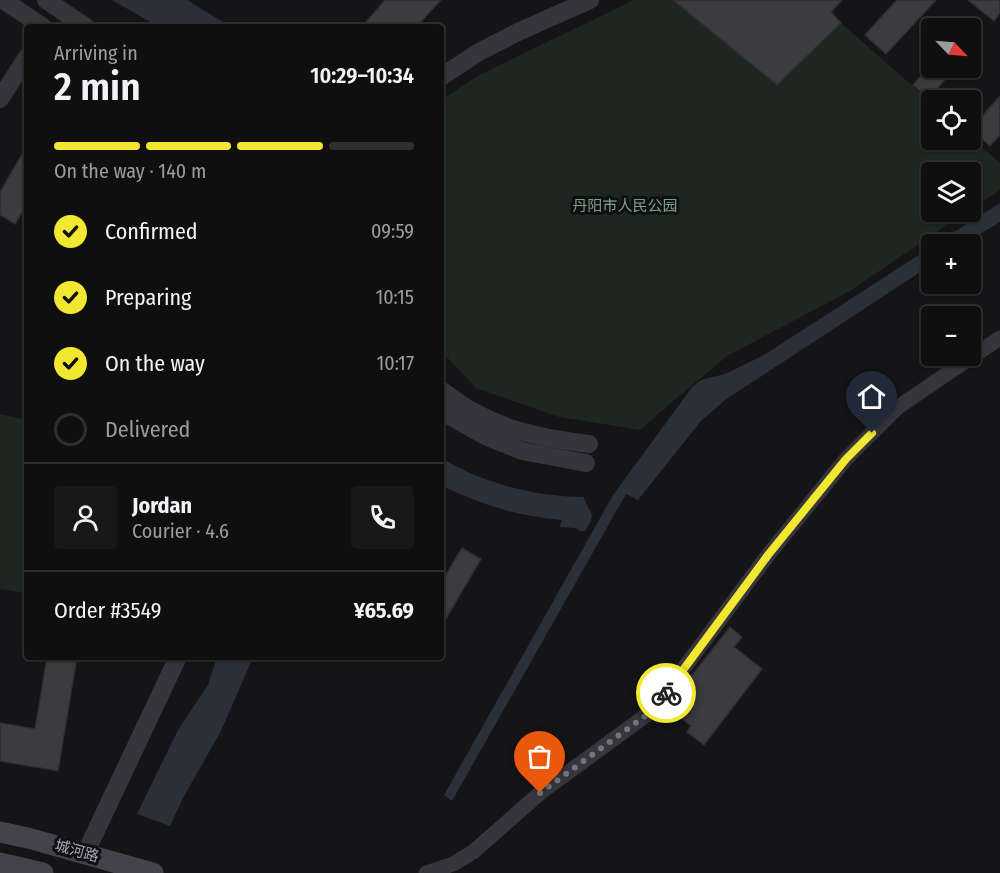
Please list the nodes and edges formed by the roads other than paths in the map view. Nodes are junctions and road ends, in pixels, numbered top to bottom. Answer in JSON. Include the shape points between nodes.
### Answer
{"nodes":[{"id":1,"x":3,"y":0,"type":"edge"},
{"id":2,"x":590,"y":0,"type":"edge"},
{"id":3,"x":59,"y":5,"type":"edge"},
{"id":4,"x":39,"y":24,"type":"edge"},
{"id":5,"x":45,"y":24,"type":"edge"},
{"id":6,"x":82,"y":24,"type":"edge"},
{"id":7,"x":24,"y":62,"type":"edge"},
{"id":8,"x":444,"y":75,"type":"edge"},
{"id":9,"x":0,"y":99,"type":"edge"},
{"id":10,"x":1000,"y":338,"type":"edge"},
{"id":11,"x":444,"y":392,"type":"edge"},
{"id":12,"x":444,"y":413,"type":"edge"},
{"id":13,"x":590,"y":444,"type":"dead end"},
{"id":14,"x":586,"y":463,"type":"dead end"},
{"id":15,"x":177,"y":660,"type":"edge"},
{"id":16,"x":0,"y":832,"type":"edge"},
{"id":17,"x":85,"y":854,"type":"junction"},
{"id":18,"x":0,"y":863,"type":"edge"},
{"id":19,"x":43,"y":873,"type":"edge"},
{"id":20,"x":153,"y":873,"type":"edge"},
{"id":21,"x":426,"y":873,"type":"edge"}],
"edges":[{"from":1,"to":4,"type":"street"},
{"from":2,"to":8,"type":"street","via":[[479,52]]},
{"from":3,"to":5,"type":"street"},
{"from":3,"to":6,"type":"street"},
{"from":7,"to":9,"type":"street"},
{"from":10,"to":21,"type":"street","via":[[898,407],[846,459],[768,555],[652,711],[540,793],[472,852],[453,864]]},
{"from":11,"to":13,"type":"street","via":[[472,411],[510,428],[553,440]]},
{"from":12,"to":14,"type":"street","via":[[522,451]]},
{"from":15,"to":17,"type":"street"},
{"from":16,"to":17,"type":"main road","name":"城河路"},
{"from":17,"to":20,"type":"main road","name":"城河路"},
{"from":18,"to":19,"type":"main road","name":"城河路"}]}
